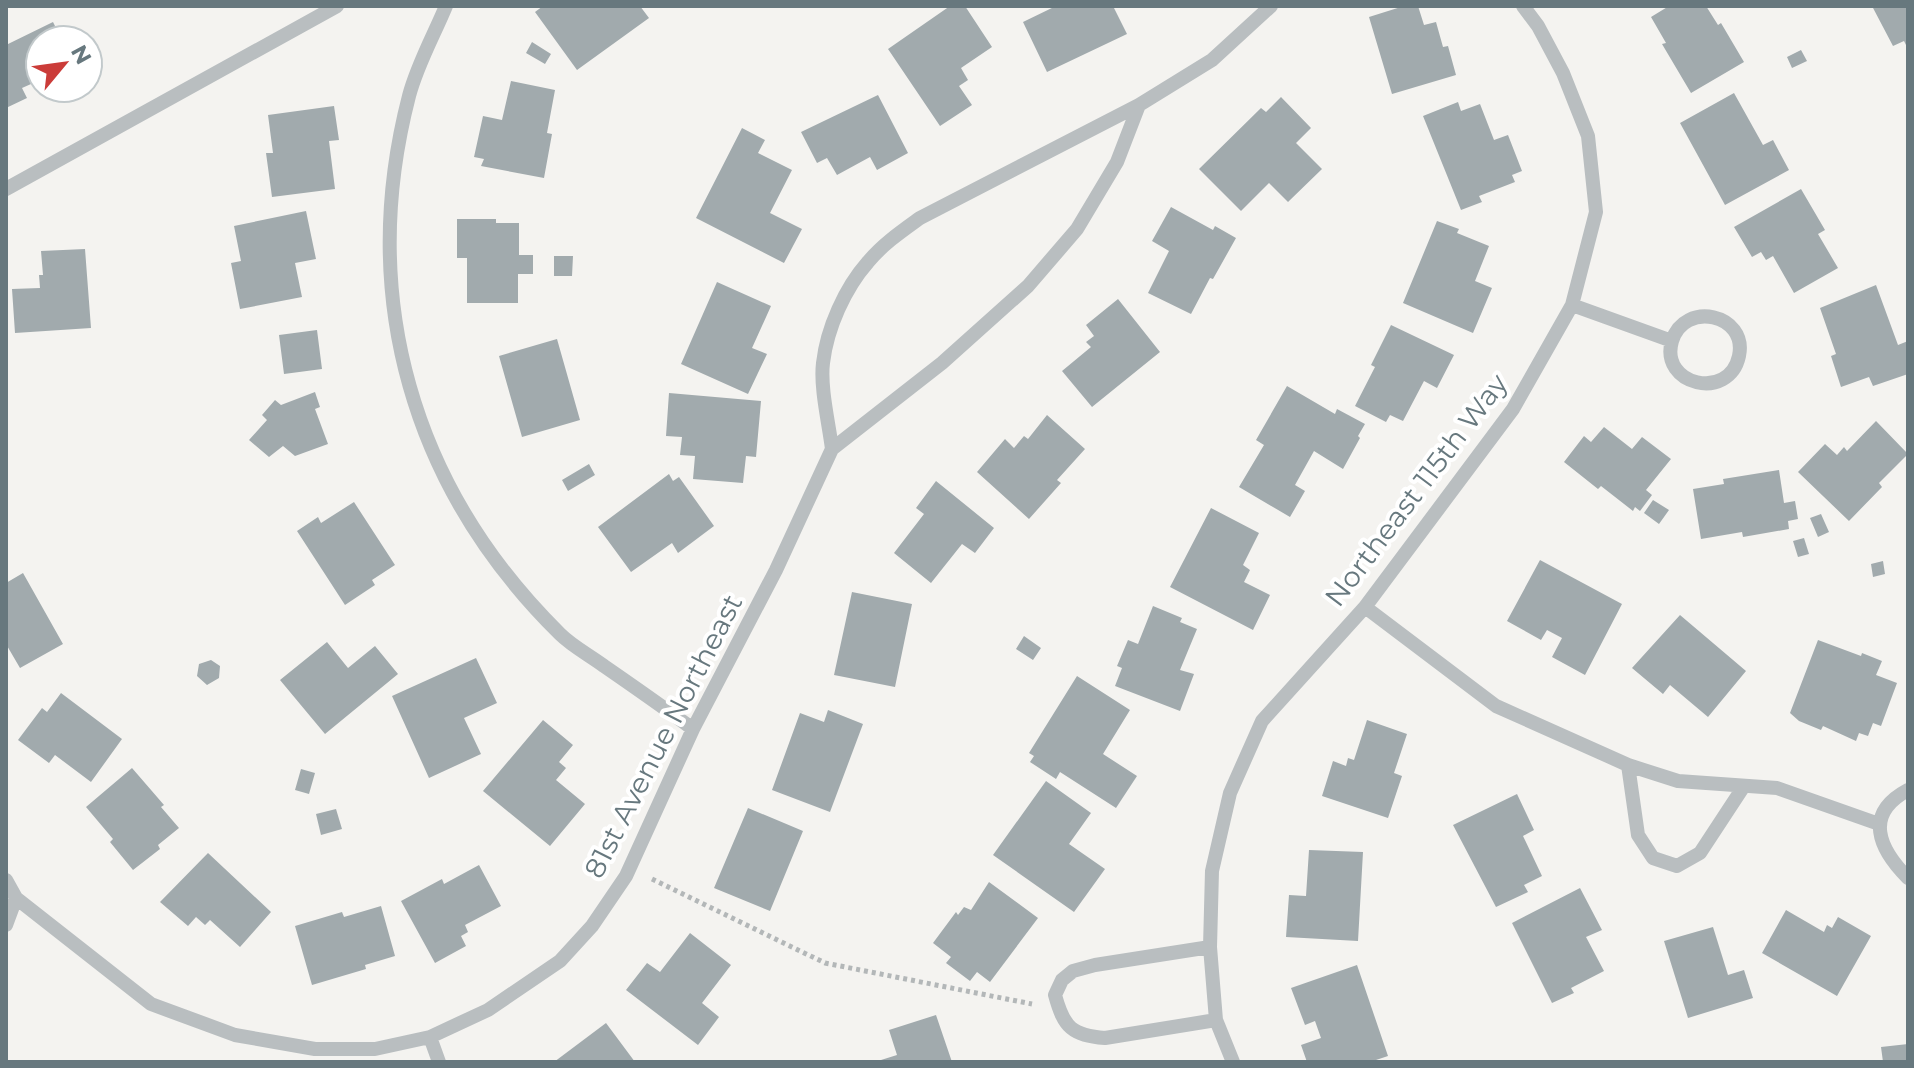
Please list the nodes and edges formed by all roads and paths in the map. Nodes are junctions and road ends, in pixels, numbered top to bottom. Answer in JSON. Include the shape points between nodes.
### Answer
{"nodes":[{"id":1,"x":337,"y":6,"type":"edge"},
{"id":2,"x":446,"y":6,"type":"edge"},
{"id":3,"x":1271,"y":6,"type":"edge"},
{"id":4,"x":1523,"y":6,"type":"edge"},
{"id":5,"x":1139,"y":105,"type":"junction"},
{"id":6,"x":6,"y":189,"type":"edge"},
{"id":7,"x":1572,"y":305,"type":"junction"},
{"id":8,"x":1672,"y":341,"type":"junction"},
{"id":9,"x":832,"y":449,"type":"junction"},
{"id":10,"x":1365,"y":607,"type":"junction"},
{"id":11,"x":693,"y":729,"type":"junction"},
{"id":12,"x":1628,"y":765,"type":"junction"},
{"id":13,"x":1744,"y":786,"type":"junction"},
{"id":14,"x":1908,"y":790,"type":"edge"},
{"id":15,"x":1879,"y":824,"type":"junction"},
{"id":16,"x":1908,"y":878,"type":"edge"},
{"id":17,"x":652,"y":879,"type":"dead end"},
{"id":18,"x":6,"y":880,"type":"edge"},
{"id":19,"x":16,"y":898,"type":"junction"},
{"id":20,"x":6,"y":925,"type":"edge"},
{"id":21,"x":1210,"y":947,"type":"junction"},
{"id":22,"x":1032,"y":1004,"type":"dead end"},
{"id":23,"x":1216,"y":1020,"type":"junction"},
{"id":24,"x":430,"y":1037,"type":"junction"},
{"id":25,"x":439,"y":1062,"type":"edge"},
{"id":26,"x":1233,"y":1062,"type":"edge"}],
"edges":[{"from":1,"to":6,"type":"street"},
{"from":2,"to":11,"type":"street","via":[[410,92],[388,225],[392,298],[405,375],[428,445],[465,515],[511,582],[562,636]]},
{"from":3,"to":5,"type":"street","via":[[1212,60]]},
{"from":4,"to":7,"type":"street","name":"Northeast 115th Way","via":[[1563,73],[1588,136],[1596,212]]},
{"from":5,"to":9,"type":"street","name":"81st Avenue Northeast","via":[[1117,162],[1077,229],[1028,286],[942,363]]},
{"from":5,"to":9,"type":"street","via":[[920,218],[867,262],[829,334],[822,366]]},
{"from":7,"to":8,"type":"street"},
{"from":7,"to":10,"type":"street","name":"Northeast 115th Way","via":[[1513,409]]},
{"from":8,"to":8,"type":"street","via":[[1672,361],[1679,373],[1703,385],[1728,376],[1740,352],[1731,327],[1707,315],[1682,324]]},
{"from":9,"to":11,"type":"street","name":"81st Avenue Northeast"},
{"from":10,"to":12,"type":"street","via":[[1496,706]]},
{"from":10,"to":21,"type":"street","name":"Northeast 115th Way","via":[[1262,721],[1230,793],[1212,871]]},
{"from":11,"to":24,"type":"street","name":"81st Avenue Northeast","via":[[626,876],[592,926],[560,961],[488,1010]]},
{"from":12,"to":13,"type":"street","via":[[1678,781]]},
{"from":12,"to":13,"type":"street","via":[[1638,835],[1653,858],[1677,866],[1700,853]]},
{"from":13,"to":15,"type":"street","via":[[1777,788]]},
{"from":14,"to":15,"type":"street","via":[[1896,797]]},
{"from":15,"to":16,"type":"street","via":[[1883,845]]},
{"from":17,"to":22,"type":"path","via":[[825,963]]},
{"from":18,"to":19,"type":"street"},
{"from":19,"to":20,"type":"street"},
{"from":19,"to":24,"type":"street","name":"81st Avenue Northeast","via":[[151,1004],[235,1035],[315,1049],[375,1049]]},
{"from":21,"to":23,"type":"street","name":"Northeast 115th Way"},
{"from":21,"to":23,"type":"street","via":[[1073,971],[1055,995],[1068,1027],[1091,1037]]},
{"from":23,"to":26,"type":"street","name":"Northeast 115th Way"},
{"from":24,"to":25,"type":"street"}]}
